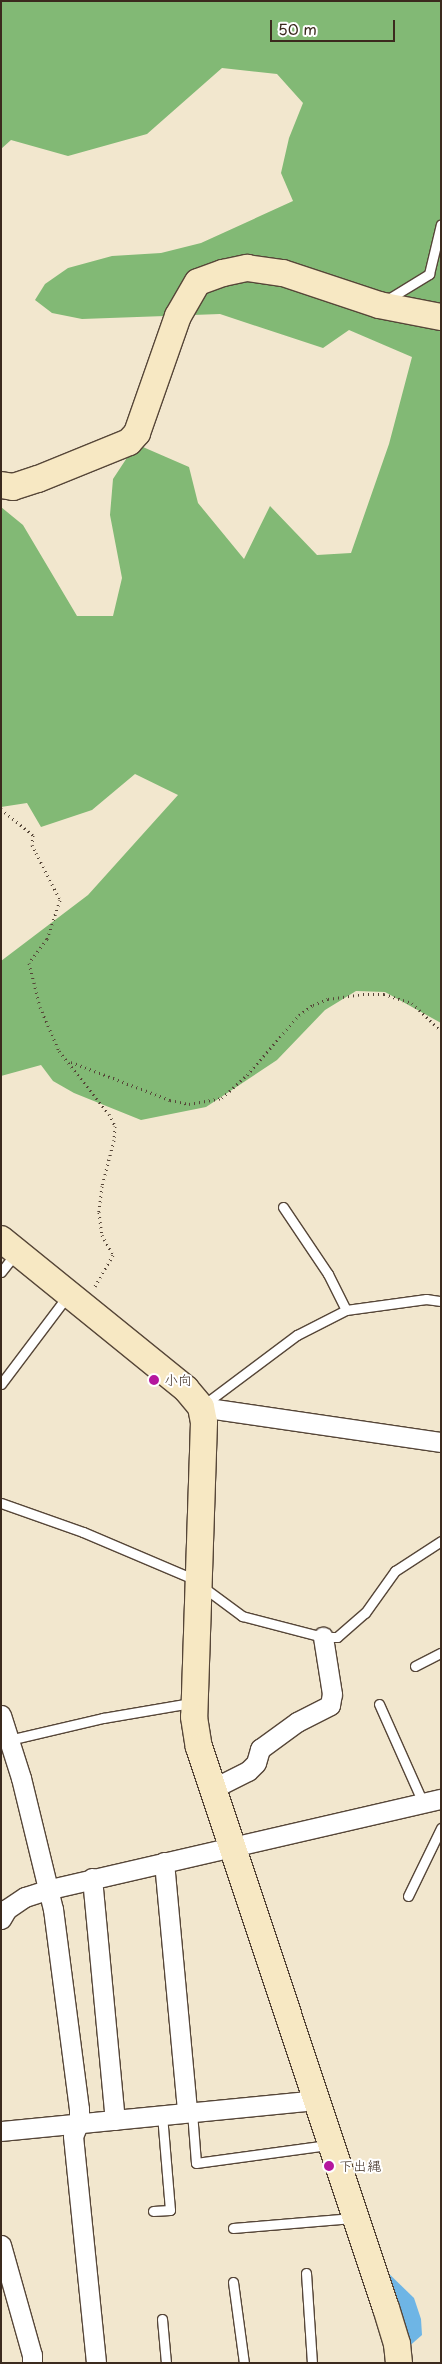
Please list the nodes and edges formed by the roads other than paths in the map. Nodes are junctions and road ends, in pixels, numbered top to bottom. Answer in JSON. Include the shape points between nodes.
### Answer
{"nodes":[{"id":1,"x":441,"y":224,"type":"edge"},
{"id":2,"x":379,"y":305,"type":"junction"},
{"id":3,"x":441,"y":317,"type":"edge"},
{"id":4,"x":1,"y":485,"type":"edge"},
{"id":5,"x":283,"y":1207,"type":"dead end"},
{"id":6,"x":9,"y":1245,"type":"edge"},
{"id":7,"x":1,"y":1272,"type":"edge"},
{"id":8,"x":77,"y":1299,"type":"junction"},
{"id":9,"x":441,"y":1301,"type":"edge"},
{"id":10,"x":346,"y":1310,"type":"junction"},
{"id":11,"x":1,"y":1384,"type":"edge"},
{"id":12,"x":201,"y":1406,"type":"junction"},
{"id":13,"x":441,"y":1442,"type":"edge"},
{"id":14,"x":1,"y":1503,"type":"edge"},
{"id":15,"x":441,"y":1541,"type":"edge"},
{"id":16,"x":198,"y":1582,"type":"junction"},
{"id":17,"x":323,"y":1637,"type":"junction"},
{"id":18,"x":441,"y":1653,"type":"edge"},
{"id":19,"x":415,"y":1666,"type":"dead end"},
{"id":20,"x":194,"y":1702,"type":"junction"},
{"id":21,"x":379,"y":1704,"type":"dead end"},
{"id":22,"x":1,"y":1715,"type":"edge"},
{"id":23,"x":9,"y":1740,"type":"junction"},
{"id":24,"x":212,"y":1789,"type":"junction"},
{"id":25,"x":432,"y":1801,"type":"edge"},
{"id":26,"x":441,"y":1828,"type":"edge"},
{"id":27,"x":232,"y":1848,"type":"junction"},
{"id":28,"x":164,"y":1862,"type":"junction"},
{"id":29,"x":92,"y":1878,"type":"junction"},
{"id":30,"x":50,"y":1889,"type":"junction"},
{"id":31,"x":408,"y":1896,"type":"dead end"},
{"id":32,"x":1,"y":1919,"type":"edge"},
{"id":33,"x":316,"y":2100,"type":"junction"},
{"id":34,"x":190,"y":2112,"type":"junction"},
{"id":35,"x":162,"y":2115,"type":"junction"},
{"id":36,"x":116,"y":2120,"type":"junction"},
{"id":37,"x":79,"y":2122,"type":"junction"},
{"id":38,"x":1,"y":2131,"type":"edge"},
{"id":39,"x":331,"y":2145,"type":"junction"},
{"id":40,"x":153,"y":2211,"type":"dead end"},
{"id":41,"x":356,"y":2218,"type":"junction"},
{"id":42,"x":233,"y":2228,"type":"dead end"},
{"id":43,"x":1,"y":2245,"type":"edge"},
{"id":44,"x":306,"y":2273,"type":"dead end"},
{"id":45,"x":234,"y":2282,"type":"dead end"},
{"id":46,"x":162,"y":2319,"type":"dead end"},
{"id":47,"x":32,"y":2363,"type":"edge"},
{"id":48,"x":96,"y":2363,"type":"edge"},
{"id":49,"x":166,"y":2363,"type":"edge"},
{"id":50,"x":244,"y":2363,"type":"edge"},
{"id":51,"x":312,"y":2363,"type":"edge"},
{"id":52,"x":399,"y":2363,"type":"edge"}],
"edges":[{"from":1,"to":2,"type":"lane","via":[[429,274]]},
{"from":2,"to":3,"type":"street"},
{"from":2,"to":4,"type":"street","via":[[283,273],[247,268],[198,282],[178,316],[137,433],[128,442],[38,479],[12,486]]},
{"from":5,"to":10,"type":"lane","via":[[328,1274]]},
{"from":6,"to":7,"type":"lane"},
{"from":6,"to":8,"type":"street"},
{"from":8,"to":11,"type":"lane"},
{"from":8,"to":12,"type":"street","via":[[186,1389]]},
{"from":9,"to":10,"type":"lane","via":[[426,1298]]},
{"from":10,"to":12,"type":"lane","via":[[298,1334]]},
{"from":12,"to":13,"type":"street"},
{"from":12,"to":16,"type":"street","via":[[204,1422]]},
{"from":14,"to":16,"type":"lane","via":[[83,1532]]},
{"from":15,"to":17,"type":"lane","via":[[395,1571],[365,1613],[347,1631],[337,1637]]},
{"from":16,"to":17,"type":"lane","via":[[242,1616]]},
{"from":16,"to":20,"type":"street"},
{"from":17,"to":24,"type":"street","via":[[332,1694],[330,1704],[297,1722],[260,1749],[256,1763],[248,1771]]},
{"from":18,"to":19,"type":"lane"},
{"from":20,"to":23,"type":"lane","via":[[103,1718]]},
{"from":20,"to":24,"type":"street","via":[[200,1747]]},
{"from":21,"to":25,"type":"lane"},
{"from":22,"to":23,"type":"street"},
{"from":23,"to":30,"type":"street"},
{"from":24,"to":27,"type":"street"},
{"from":25,"to":27,"type":"street"},
{"from":26,"to":31,"type":"lane"},
{"from":27,"to":28,"type":"street"},
{"from":27,"to":33,"type":"street"},
{"from":28,"to":29,"type":"street"},
{"from":28,"to":34,"type":"street"},
{"from":29,"to":30,"type":"street"},
{"from":29,"to":36,"type":"street"},
{"from":30,"to":32,"type":"street","via":[[25,1897],[7,1909]]},
{"from":30,"to":37,"type":"street"},
{"from":33,"to":34,"type":"street"},
{"from":33,"to":39,"type":"street"},
{"from":34,"to":35,"type":"street"},
{"from":34,"to":39,"type":"lane","via":[[196,2163]]},
{"from":35,"to":36,"type":"street"},
{"from":35,"to":40,"type":"lane","via":[[170,2210]]},
{"from":36,"to":37,"type":"street"},
{"from":37,"to":38,"type":"street"},
{"from":37,"to":48,"type":"street","via":[[73,2136]]},
{"from":39,"to":41,"type":"street"},
{"from":41,"to":42,"type":"lane"},
{"from":41,"to":52,"type":"street","via":[[397,2344]]},
{"from":43,"to":47,"type":"street"},
{"from":44,"to":51,"type":"lane"},
{"from":45,"to":50,"type":"lane"},
{"from":46,"to":49,"type":"lane"}]}
